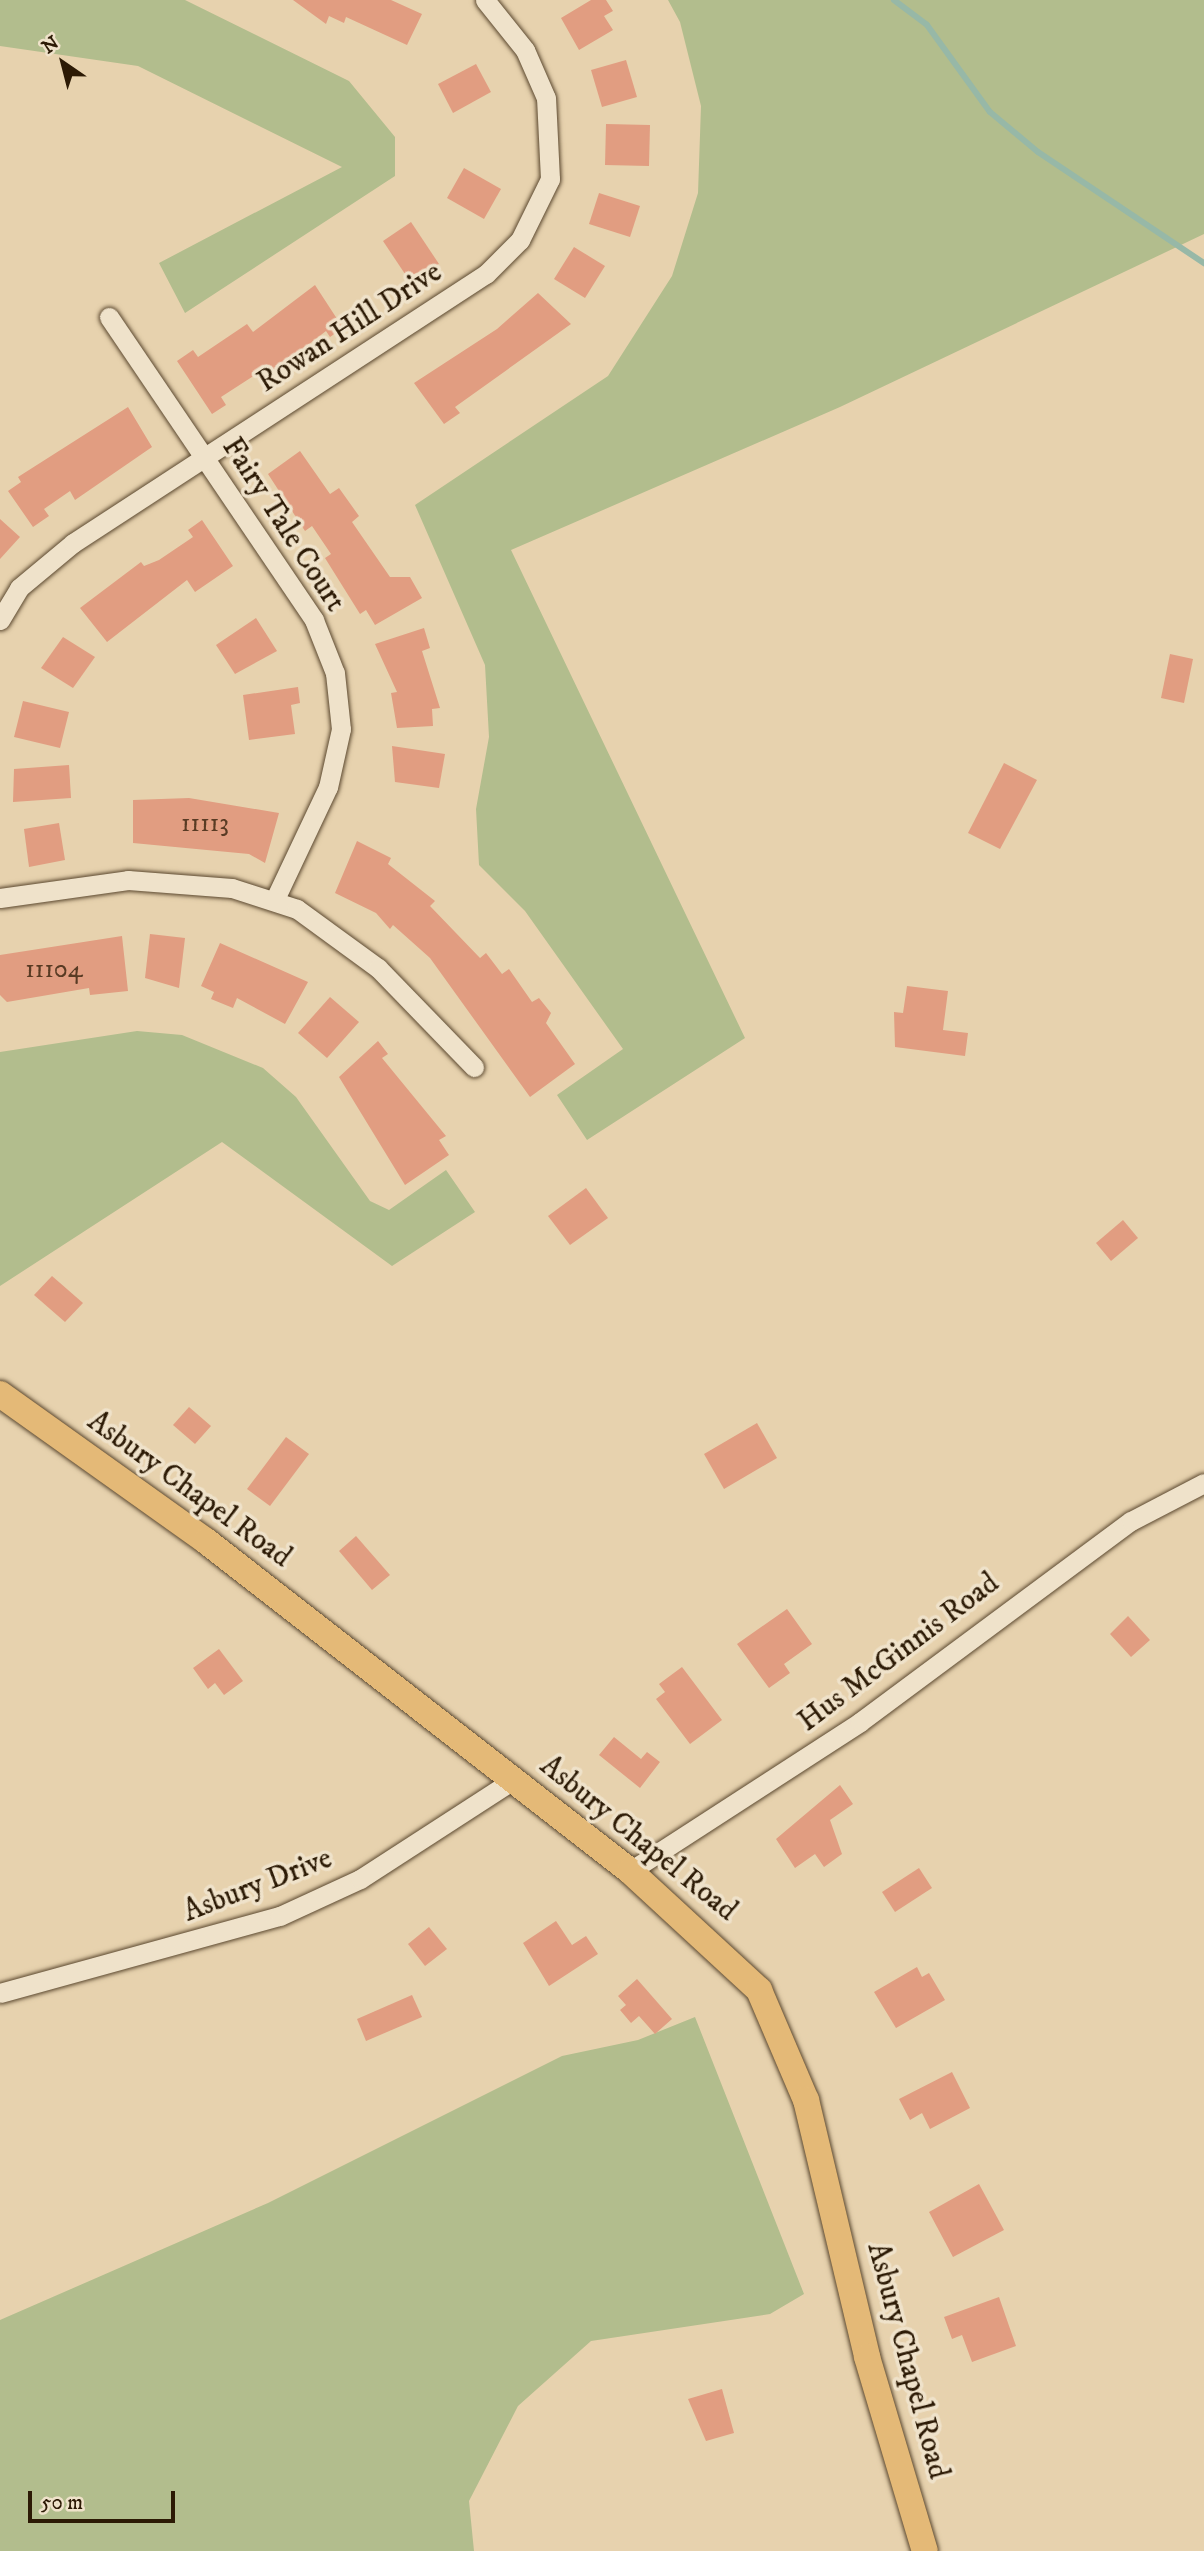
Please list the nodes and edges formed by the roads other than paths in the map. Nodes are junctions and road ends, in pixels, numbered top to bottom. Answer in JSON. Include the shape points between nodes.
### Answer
{"nodes":[{"id":1,"x":485,"y":0,"type":"edge"},
{"id":2,"x":109,"y":317,"type":"dead end"},
{"id":3,"x":205,"y":459,"type":"junction"},
{"id":4,"x":0,"y":620,"type":"edge"},
{"id":5,"x":0,"y":898,"type":"edge"},
{"id":6,"x":274,"y":901,"type":"junction"},
{"id":7,"x":474,"y":1067,"type":"dead end"},
{"id":8,"x":0,"y":1394,"type":"edge"},
{"id":9,"x":1204,"y":1483,"type":"edge"},
{"id":10,"x":513,"y":1780,"type":"junction"},
{"id":11,"x":630,"y":1871,"type":"junction"},
{"id":12,"x":0,"y":1993,"type":"edge"},
{"id":13,"x":925,"y":2551,"type":"edge"}],
"edges":[{"from":1,"to":3,"type":"street","name":"Rowan Hill Drive","via":[[525,50],[546,98],[550,179],[520,240],[486,274]]},
{"from":2,"to":3,"type":"street","name":"Fairy Tale Court"},
{"from":3,"to":4,"type":"street","name":"Rowan Hill Drive","via":[[73,543],[19,588]]},
{"from":3,"to":6,"type":"street","name":"Fairy Tale Court","via":[[314,620],[335,673],[341,729],[328,787]]},
{"from":5,"to":6,"type":"street","via":[[128,880],[232,888]]},
{"from":6,"to":7,"type":"street","via":[[297,909],[379,968]]},
{"from":8,"to":10,"type":"main road","name":"Asbury Chapel Road","via":[[206,1541]]},
{"from":9,"to":11,"type":"street","name":"Hus McGinnis Road","via":[[1131,1521],[860,1722]]},
{"from":10,"to":11,"type":"main road","name":"Asbury Chapel Road"},
{"from":10,"to":12,"type":"street","name":"Asbury Drive","via":[[360,1879],[300,1908],[126,1963]]},
{"from":11,"to":13,"type":"main road","name":"Asbury Chapel Road","via":[[736,1963],[770,2008],[787,2044],[867,2357]]}]}
